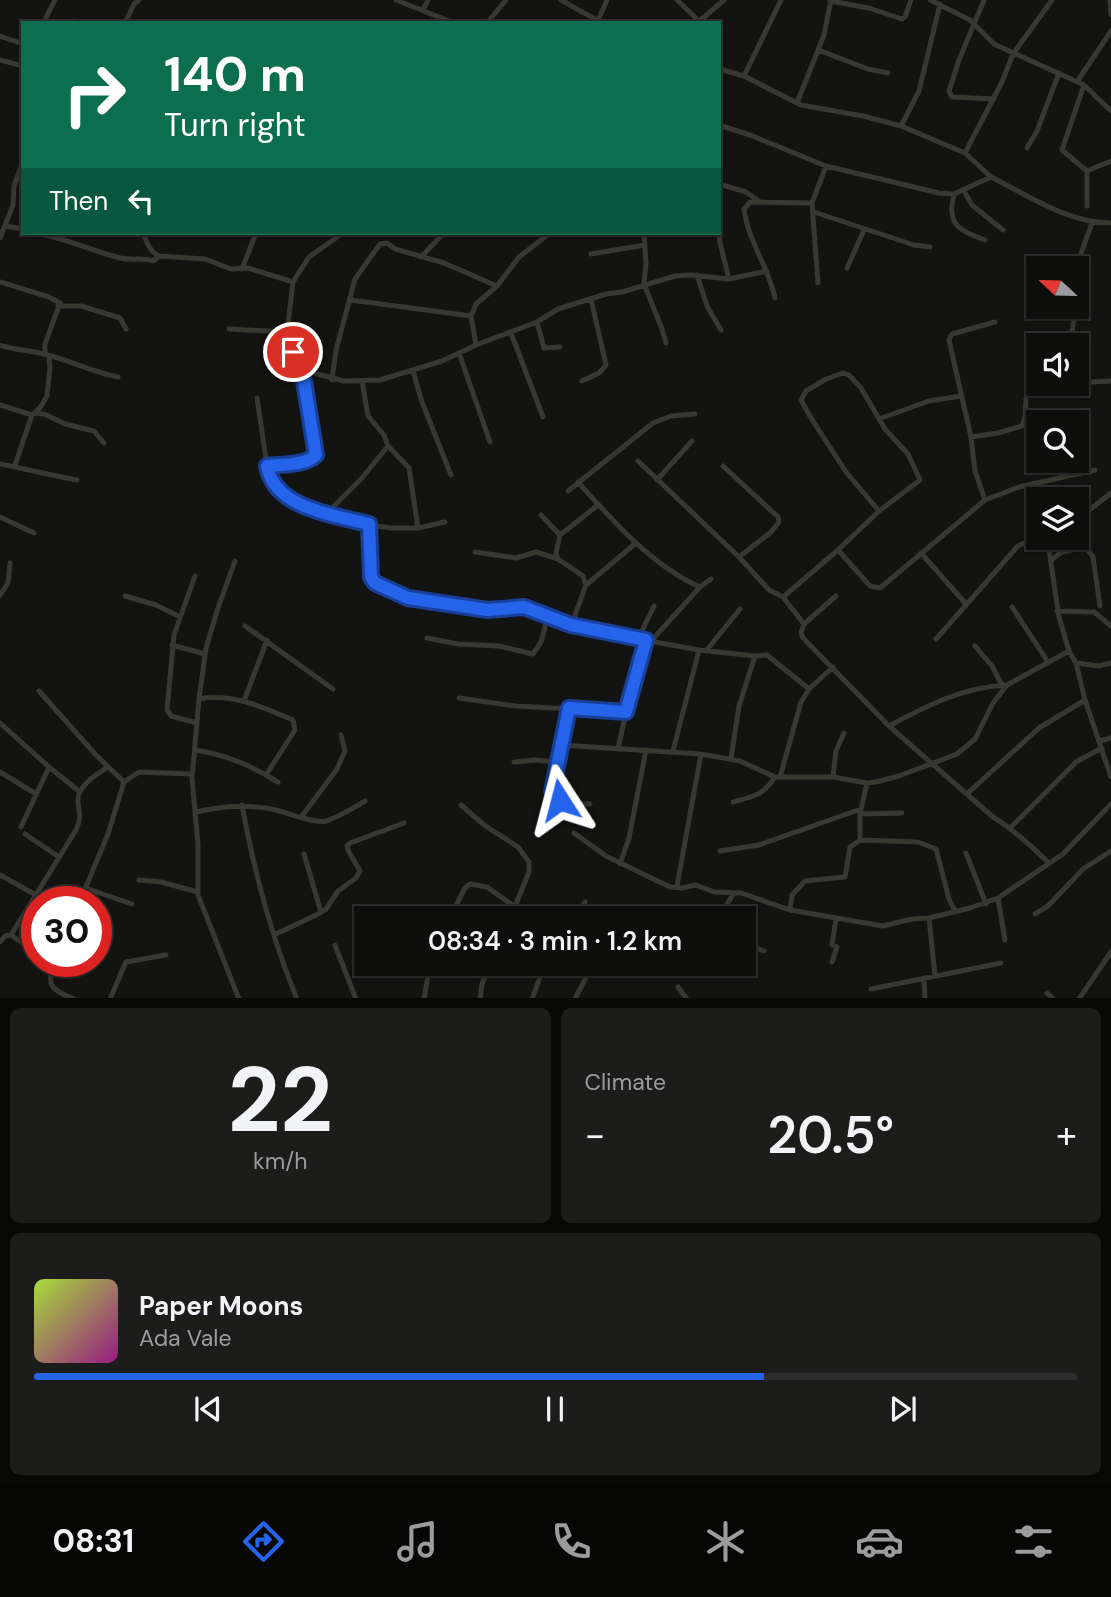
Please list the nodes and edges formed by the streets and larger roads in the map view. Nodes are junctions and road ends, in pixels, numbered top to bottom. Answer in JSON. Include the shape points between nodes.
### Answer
{"nodes":[{"id":1,"x":55,"y":0,"type":"edge"},
{"id":2,"x":139,"y":0,"type":"edge"},
{"id":3,"x":396,"y":0,"type":"edge"},
{"id":4,"x":428,"y":0,"type":"edge"},
{"id":5,"x":506,"y":0,"type":"edge"},
{"id":6,"x":561,"y":0,"type":"edge"},
{"id":7,"x":607,"y":0,"type":"edge"},
{"id":8,"x":677,"y":0,"type":"edge"},
{"id":9,"x":781,"y":0,"type":"edge"},
{"id":10,"x":911,"y":0,"type":"edge"},
{"id":11,"x":930,"y":0,"type":"edge"},
{"id":12,"x":984,"y":0,"type":"edge"},
{"id":13,"x":1052,"y":0,"type":"edge"},
{"id":14,"x":1110,"y":0,"type":"edge"},
{"id":15,"x":831,"y":1,"type":"edge"},
{"id":16,"x":720,"y":2,"type":"edge"},
{"id":17,"x":940,"y":4,"type":"junction"},
{"id":18,"x":423,"y":10,"type":"junction"},
{"id":19,"x":1111,"y":15,"type":"edge"},
{"id":20,"x":44,"y":21,"type":"edge"},
{"id":21,"x":126,"y":21,"type":"edge"},
{"id":22,"x":449,"y":21,"type":"edge"},
{"id":23,"x":489,"y":21,"type":"edge"},
{"id":24,"x":597,"y":21,"type":"edge"},
{"id":25,"x":599,"y":21,"type":"edge"},
{"id":26,"x":697,"y":21,"type":"edge"},
{"id":27,"x":975,"y":24,"type":"junction"},
{"id":28,"x":1111,"y":31,"type":"edge"},
{"id":29,"x":0,"y":36,"type":"edge"},
{"id":30,"x":21,"y":43,"type":"edge"},
{"id":31,"x":818,"y":50,"type":"junction"},
{"id":32,"x":1013,"y":54,"type":"junction"},
{"id":33,"x":0,"y":60,"type":"edge"},
{"id":34,"x":21,"y":65,"type":"edge"},
{"id":35,"x":721,"y":70,"type":"edge"},
{"id":36,"x":888,"y":73,"type":"dead end"},
{"id":37,"x":1059,"y":74,"type":"junction"},
{"id":38,"x":744,"y":76,"type":"junction"},
{"id":39,"x":1077,"y":82,"type":"junction"},
{"id":40,"x":1084,"y":85,"type":"junction"},
{"id":41,"x":994,"y":99,"type":"junction"},
{"id":42,"x":797,"y":103,"type":"junction"},
{"id":43,"x":1111,"y":111,"type":"edge"},
{"id":44,"x":721,"y":126,"type":"edge"},
{"id":45,"x":901,"y":126,"type":"junction"},
{"id":46,"x":1027,"y":148,"type":"dead end"},
{"id":47,"x":965,"y":153,"type":"junction"},
{"id":48,"x":1111,"y":161,"type":"edge"},
{"id":49,"x":826,"y":166,"type":"junction"},
{"id":50,"x":21,"y":167,"type":"edge"},
{"id":51,"x":1087,"y":170,"type":"junction"},
{"id":52,"x":991,"y":177,"type":"junction"},
{"id":53,"x":721,"y":185,"type":"edge"},
{"id":54,"x":964,"y":191,"type":"junction"},
{"id":55,"x":954,"y":194,"type":"junction"},
{"id":56,"x":752,"y":195,"type":"junction"},
{"id":57,"x":750,"y":202,"type":"junction"},
{"id":58,"x":760,"y":202,"type":"junction"},
{"id":59,"x":812,"y":203,"type":"junction"},
{"id":60,"x":1087,"y":206,"type":"dead end"},
{"id":61,"x":814,"y":212,"type":"junction"},
{"id":62,"x":1092,"y":223,"type":"junction"},
{"id":63,"x":1111,"y":223,"type":"edge"},
{"id":64,"x":5,"y":226,"type":"junction"},
{"id":65,"x":21,"y":229,"type":"edge"},
{"id":66,"x":863,"y":230,"type":"junction"},
{"id":67,"x":1003,"y":230,"type":"dead end"},
{"id":68,"x":60,"y":235,"type":"edge"},
{"id":69,"x":144,"y":235,"type":"edge"},
{"id":70,"x":255,"y":235,"type":"edge"},
{"id":71,"x":340,"y":235,"type":"edge"},
{"id":72,"x":442,"y":235,"type":"edge"},
{"id":73,"x":545,"y":235,"type":"edge"},
{"id":74,"x":645,"y":235,"type":"edge"},
{"id":75,"x":720,"y":235,"type":"edge"},
{"id":76,"x":0,"y":238,"type":"edge"},
{"id":77,"x":985,"y":240,"type":"dead end"},
{"id":78,"x":645,"y":244,"type":"junction"},
{"id":79,"x":930,"y":247,"type":"dead end"},
{"id":80,"x":156,"y":254,"type":"junction"},
{"id":81,"x":591,"y":254,"type":"dead end"},
{"id":82,"x":1080,"y":256,"type":"edge"},
{"id":83,"x":421,"y":257,"type":"junction"},
{"id":84,"x":847,"y":268,"type":"dead end"},
{"id":85,"x":242,"y":269,"type":"junction"},
{"id":86,"x":767,"y":271,"type":"junction"},
{"id":87,"x":697,"y":275,"type":"junction"},
{"id":88,"x":729,"y":279,"type":"junction"},
{"id":89,"x":0,"y":282,"type":"edge"},
{"id":90,"x":293,"y":282,"type":"junction"},
{"id":91,"x":818,"y":283,"type":"dead end"},
{"id":92,"x":644,"y":284,"type":"junction"},
{"id":93,"x":497,"y":286,"type":"junction"},
{"id":94,"x":775,"y":298,"type":"dead end"},
{"id":95,"x":591,"y":299,"type":"junction"},
{"id":96,"x":351,"y":300,"type":"junction"},
{"id":97,"x":58,"y":306,"type":"junction"},
{"id":98,"x":471,"y":316,"type":"junction"},
{"id":99,"x":537,"y":322,"type":"junction"},
{"id":100,"x":995,"y":322,"type":"dead end"},
{"id":101,"x":126,"y":329,"type":"dead end"},
{"id":102,"x":229,"y":329,"type":"dead end"},
{"id":103,"x":721,"y":330,"type":"dead end"},
{"id":104,"x":287,"y":332,"type":"junction"},
{"id":105,"x":511,"y":334,"type":"junction"},
{"id":106,"x":666,"y":343,"type":"dead end"},
{"id":107,"x":0,"y":345,"type":"edge"},
{"id":108,"x":476,"y":345,"type":"junction"},
{"id":109,"x":561,"y":347,"type":"dead end"},
{"id":110,"x":459,"y":353,"type":"junction"},
{"id":111,"x":47,"y":355,"type":"junction"},
{"id":112,"x":302,"y":370,"type":"junction"},
{"id":113,"x":413,"y":371,"type":"junction"},
{"id":114,"x":118,"y":377,"type":"dead end"},
{"id":115,"x":332,"y":380,"type":"junction"},
{"id":116,"x":362,"y":381,"type":"junction"},
{"id":117,"x":582,"y":381,"type":"dead end"},
{"id":118,"x":1111,"y":381,"type":"edge"},
{"id":119,"x":1089,"y":382,"type":"edge"},
{"id":120,"x":961,"y":396,"type":"junction"},
{"id":121,"x":257,"y":398,"type":"dead end"},
{"id":122,"x":1026,"y":399,"type":"dead end"},
{"id":123,"x":0,"y":405,"type":"edge"},
{"id":124,"x":38,"y":412,"type":"junction"},
{"id":125,"x":695,"y":414,"type":"dead end"},
{"id":126,"x":543,"y":417,"type":"dead end"},
{"id":127,"x":879,"y":419,"type":"junction"},
{"id":128,"x":971,"y":437,"type":"junction"},
{"id":129,"x":692,"y":441,"type":"dead end"},
{"id":130,"x":490,"y":442,"type":"dead end"},
{"id":131,"x":104,"y":443,"type":"dead end"},
{"id":132,"x":388,"y":446,"type":"junction"},
{"id":133,"x":638,"y":461,"type":"dead end"},
{"id":134,"x":0,"y":464,"type":"edge"},
{"id":135,"x":15,"y":465,"type":"junction"},
{"id":136,"x":267,"y":466,"type":"junction"},
{"id":137,"x":723,"y":466,"type":"dead end"},
{"id":138,"x":1095,"y":470,"type":"dead end"},
{"id":139,"x":451,"y":475,"type":"dead end"},
{"id":140,"x":77,"y":480,"type":"dead end"},
{"id":141,"x":657,"y":480,"type":"junction"},
{"id":142,"x":578,"y":482,"type":"junction"},
{"id":143,"x":1037,"y":484,"type":"junction"},
{"id":144,"x":1038,"y":487,"type":"edge"},
{"id":145,"x":568,"y":491,"type":"dead end"},
{"id":146,"x":1111,"y":494,"type":"edge"},
{"id":147,"x":985,"y":500,"type":"junction"},
{"id":148,"x":598,"y":505,"type":"junction"},
{"id":149,"x":879,"y":511,"type":"junction"},
{"id":150,"x":1089,"y":511,"type":"edge"},
{"id":151,"x":327,"y":513,"type":"junction"},
{"id":152,"x":541,"y":515,"type":"dead end"},
{"id":153,"x":0,"y":517,"type":"edge"},
{"id":154,"x":445,"y":522,"type":"dead end"},
{"id":155,"x":369,"y":524,"type":"junction"},
{"id":156,"x":418,"y":528,"type":"junction"},
{"id":157,"x":34,"y":533,"type":"dead end"},
{"id":158,"x":560,"y":535,"type":"junction"},
{"id":159,"x":1026,"y":542,"type":"edge"},
{"id":160,"x":636,"y":543,"type":"junction"},
{"id":161,"x":838,"y":550,"type":"junction"},
{"id":162,"x":1049,"y":550,"type":"edge"},
{"id":163,"x":1070,"y":550,"type":"edge"},
{"id":164,"x":1088,"y":550,"type":"edge"},
{"id":165,"x":475,"y":552,"type":"dead end"},
{"id":166,"x":921,"y":553,"type":"junction"},
{"id":167,"x":738,"y":557,"type":"junction"},
{"id":168,"x":558,"y":559,"type":"junction"},
{"id":169,"x":1051,"y":560,"type":"junction"},
{"id":170,"x":235,"y":561,"type":"dead end"},
{"id":171,"x":10,"y":564,"type":"dead end"},
{"id":172,"x":195,"y":576,"type":"dead end"},
{"id":173,"x":711,"y":579,"type":"dead end"},
{"id":174,"x":586,"y":585,"type":"junction"},
{"id":175,"x":700,"y":587,"type":"junction"},
{"id":176,"x":0,"y":595,"type":"edge"},
{"id":177,"x":125,"y":596,"type":"dead end"},
{"id":178,"x":836,"y":596,"type":"dead end"},
{"id":179,"x":783,"y":597,"type":"junction"},
{"id":180,"x":966,"y":604,"type":"junction"},
{"id":181,"x":654,"y":606,"type":"dead end"},
{"id":182,"x":1100,"y":606,"type":"dead end"},
{"id":183,"x":1012,"y":607,"type":"dead end"},
{"id":184,"x":740,"y":609,"type":"dead end"},
{"id":185,"x":1057,"y":611,"type":"junction"},
{"id":186,"x":548,"y":616,"type":"junction"},
{"id":187,"x":180,"y":617,"type":"junction"},
{"id":188,"x":804,"y":624,"type":"junction"},
{"id":189,"x":571,"y":625,"type":"junction"},
{"id":190,"x":245,"y":626,"type":"dead end"},
{"id":191,"x":1111,"y":626,"type":"edge"},
{"id":192,"x":427,"y":639,"type":"dead end"},
{"id":193,"x":638,"y":639,"type":"junction"},
{"id":194,"x":936,"y":639,"type":"dead end"},
{"id":195,"x":267,"y":640,"type":"junction"},
{"id":196,"x":649,"y":640,"type":"junction"},
{"id":197,"x":172,"y":645,"type":"junction"},
{"id":198,"x":975,"y":646,"type":"dead end"},
{"id":199,"x":699,"y":650,"type":"junction"},
{"id":200,"x":706,"y":651,"type":"junction"},
{"id":201,"x":1069,"y":651,"type":"junction"},
{"id":202,"x":205,"y":654,"type":"junction"},
{"id":203,"x":755,"y":656,"type":"junction"},
{"id":204,"x":1048,"y":662,"type":"junction"},
{"id":205,"x":1076,"y":663,"type":"junction"},
{"id":206,"x":1111,"y":663,"type":"edge"},
{"id":207,"x":833,"y":667,"type":"junction"},
{"id":208,"x":1005,"y":685,"type":"junction"},
{"id":209,"x":333,"y":689,"type":"dead end"},
{"id":210,"x":809,"y":689,"type":"junction"},
{"id":211,"x":39,"y":691,"type":"dead end"},
{"id":212,"x":458,"y":698,"type":"dead end"},
{"id":213,"x":199,"y":699,"type":"junction"},
{"id":214,"x":1085,"y":700,"type":"junction"},
{"id":215,"x":244,"y":701,"type":"junction"},
{"id":216,"x":569,"y":708,"type":"junction"},
{"id":217,"x":626,"y":712,"type":"junction"},
{"id":218,"x":0,"y":723,"type":"edge"},
{"id":219,"x":197,"y":723,"type":"junction"},
{"id":220,"x":889,"y":726,"type":"junction"},
{"id":221,"x":844,"y":733,"type":"dead end"},
{"id":222,"x":341,"y":735,"type":"dead end"},
{"id":223,"x":1111,"y":738,"type":"edge"},
{"id":224,"x":1101,"y":744,"type":"junction"},
{"id":225,"x":560,"y":745,"type":"junction"},
{"id":226,"x":618,"y":749,"type":"junction"},
{"id":227,"x":195,"y":750,"type":"junction"},
{"id":228,"x":646,"y":750,"type":"junction"},
{"id":229,"x":673,"y":751,"type":"junction"},
{"id":230,"x":701,"y":754,"type":"junction"},
{"id":231,"x":731,"y":758,"type":"junction"},
{"id":232,"x":514,"y":762,"type":"dead end"},
{"id":233,"x":556,"y":762,"type":"junction"},
{"id":234,"x":930,"y":763,"type":"junction"},
{"id":235,"x":48,"y":767,"type":"junction"},
{"id":236,"x":108,"y":767,"type":"junction"},
{"id":237,"x":0,"y":772,"type":"edge"},
{"id":238,"x":192,"y":774,"type":"junction"},
{"id":239,"x":267,"y":775,"type":"junction"},
{"id":240,"x":778,"y":777,"type":"junction"},
{"id":241,"x":833,"y":777,"type":"junction"},
{"id":242,"x":1111,"y":777,"type":"edge"},
{"id":243,"x":124,"y":782,"type":"junction"},
{"id":244,"x":278,"y":782,"type":"dead end"},
{"id":245,"x":867,"y":783,"type":"junction"},
{"id":246,"x":80,"y":792,"type":"junction"},
{"id":247,"x":968,"y":793,"type":"junction"},
{"id":248,"x":36,"y":794,"type":"junction"},
{"id":249,"x":365,"y":800,"type":"dead end"},
{"id":250,"x":733,"y":802,"type":"dead end"},
{"id":251,"x":590,"y":804,"type":"dead end"},
{"id":252,"x":1111,"y":804,"type":"edge"},
{"id":253,"x":242,"y":805,"type":"junction"},
{"id":254,"x":461,"y":805,"type":"dead end"},
{"id":255,"x":861,"y":811,"type":"junction"},
{"id":256,"x":196,"y":812,"type":"junction"},
{"id":257,"x":902,"y":813,"type":"dead end"},
{"id":258,"x":302,"y":816,"type":"junction"},
{"id":259,"x":404,"y":823,"type":"dead end"},
{"id":260,"x":21,"y":827,"type":"dead end"},
{"id":261,"x":1010,"y":828,"type":"junction"},
{"id":262,"x":574,"y":833,"type":"dead end"},
{"id":263,"x":25,"y":834,"type":"dead end"},
{"id":264,"x":860,"y":840,"type":"junction"},
{"id":265,"x":720,"y":851,"type":"dead end"},
{"id":266,"x":1111,"y":851,"type":"edge"},
{"id":267,"x":966,"y":853,"type":"dead end"},
{"id":268,"x":304,"y":854,"type":"dead end"},
{"id":269,"x":59,"y":857,"type":"junction"},
{"id":270,"x":1049,"y":863,"type":"junction"},
{"id":271,"x":620,"y":864,"type":"junction"},
{"id":272,"x":0,"y":875,"type":"edge"},
{"id":273,"x":139,"y":880,"type":"dead end"},
{"id":274,"x":41,"y":886,"type":"edge"},
{"id":275,"x":86,"y":886,"type":"edge"},
{"id":276,"x":677,"y":886,"type":"junction"},
{"id":277,"x":21,"y":887,"type":"edge"},
{"id":278,"x":198,"y":892,"type":"junction"},
{"id":279,"x":734,"y":893,"type":"junction"},
{"id":280,"x":112,"y":897,"type":"edge"},
{"id":281,"x":998,"y":898,"type":"junction"},
{"id":282,"x":585,"y":902,"type":"dead end"},
{"id":283,"x":132,"y":904,"type":"dead end"},
{"id":284,"x":986,"y":904,"type":"junction"},
{"id":285,"x":456,"y":906,"type":"edge"},
{"id":286,"x":514,"y":906,"type":"edge"},
{"id":287,"x":515,"y":906,"type":"edge"},
{"id":288,"x":583,"y":906,"type":"edge"},
{"id":289,"x":726,"y":906,"type":"edge"},
{"id":290,"x":790,"y":910,"type":"junction"},
{"id":291,"x":955,"y":911,"type":"junction"},
{"id":292,"x":321,"y":912,"type":"junction"},
{"id":293,"x":21,"y":914,"type":"edge"},
{"id":294,"x":1035,"y":914,"type":"dead end"},
{"id":295,"x":836,"y":918,"type":"junction"},
{"id":296,"x":929,"y":918,"type":"junction"},
{"id":297,"x":5,"y":934,"type":"edge"},
{"id":298,"x":274,"y":935,"type":"junction"},
{"id":299,"x":1005,"y":940,"type":"dead end"},
{"id":300,"x":0,"y":942,"type":"edge"},
{"id":301,"x":21,"y":944,"type":"edge"},
{"id":302,"x":335,"y":945,"type":"dead end"},
{"id":303,"x":756,"y":948,"type":"edge"},
{"id":304,"x":764,"y":951,"type":"dead end"},
{"id":305,"x":1111,"y":952,"type":"edge"},
{"id":306,"x":166,"y":955,"type":"dead end"},
{"id":307,"x":832,"y":962,"type":"dead end"},
{"id":308,"x":1001,"y":962,"type":"dead end"},
{"id":309,"x":428,"y":976,"type":"edge"},
{"id":310,"x":485,"y":976,"type":"edge"},
{"id":311,"x":541,"y":976,"type":"edge"},
{"id":312,"x":587,"y":976,"type":"edge"},
{"id":313,"x":935,"y":976,"type":"junction"},
{"id":314,"x":50,"y":977,"type":"edge"},
{"id":315,"x":924,"y":978,"type":"junction"},
{"id":316,"x":678,"y":987,"type":"dead end"},
{"id":317,"x":872,"y":989,"type":"dead end"},
{"id":318,"x":1047,"y":993,"type":"dead end"},
{"id":319,"x":72,"y":998,"type":"edge"},
{"id":320,"x":110,"y":998,"type":"edge"},
{"id":321,"x":239,"y":998,"type":"edge"},
{"id":322,"x":297,"y":998,"type":"edge"},
{"id":323,"x":356,"y":998,"type":"edge"},
{"id":324,"x":424,"y":998,"type":"edge"},
{"id":325,"x":480,"y":998,"type":"edge"},
{"id":326,"x":532,"y":998,"type":"edge"},
{"id":327,"x":576,"y":998,"type":"edge"},
{"id":328,"x":686,"y":998,"type":"edge"},
{"id":329,"x":925,"y":998,"type":"edge"},
{"id":330,"x":1052,"y":998,"type":"edge"},
{"id":331,"x":1080,"y":998,"type":"edge"}],
"edges":[{"from":1,"to":20,"type":"street"},
{"from":2,"to":21,"type":"street"},
{"from":3,"to":18,"type":"street"},
{"from":4,"to":18,"type":"street"},
{"from":5,"to":23,"type":"street"},
{"from":6,"to":24,"type":"street"},
{"from":7,"to":25,"type":"street"},
{"from":8,"to":26,"type":"street"},
{"from":9,"to":38,"type":"street"},
{"from":10,"to":15,"type":"street","via":[[902,19]]},
{"from":11,"to":17,"type":"street"},
{"from":12,"to":27,"type":"street"},
{"from":13,"to":32,"type":"street"},
{"from":14,"to":19,"type":"street"},
{"from":15,"to":31,"type":"street"},
{"from":16,"to":26,"type":"street"},
{"from":17,"to":27,"type":"street"},
{"from":17,"to":45,"type":"street","via":[[919,91]]},
{"from":18,"to":22,"type":"street"},
{"from":27,"to":32,"type":"street"},
{"from":27,"to":41,"type":"street","via":[[950,95]]},
{"from":28,"to":39,"type":"street"},
{"from":29,"to":30,"type":"street"},
{"from":31,"to":36,"type":"street"},
{"from":31,"to":42,"type":"street"},
{"from":32,"to":37,"type":"street"},
{"from":32,"to":41,"type":"street"},
{"from":33,"to":34,"type":"street"},
{"from":35,"to":38,"type":"street"},
{"from":37,"to":39,"type":"street"},
{"from":37,"to":46,"type":"street"},
{"from":38,"to":42,"type":"street"},
{"from":39,"to":40,"type":"street"},
{"from":40,"to":43,"type":"street"},
{"from":40,"to":51,"type":"street","via":[[1062,150]]},
{"from":41,"to":47,"type":"street"},
{"from":42,"to":45,"type":"street"},
{"from":44,"to":49,"type":"street"},
{"from":45,"to":47,"type":"street"},
{"from":47,"to":52,"type":"street"},
{"from":48,"to":51,"type":"street"},
{"from":49,"to":55,"type":"street"},
{"from":49,"to":59,"type":"street"},
{"from":50,"to":64,"type":"street"},
{"from":51,"to":60,"type":"street"},
{"from":52,"to":54,"type":"street"},
{"from":52,"to":62,"type":"street"},
{"from":53,"to":56,"type":"street"},
{"from":54,"to":55,"type":"street"},
{"from":54,"to":67,"type":"street","via":[[972,205]]},
{"from":55,"to":77,"type":"street","via":[[950,211],[954,221],[963,231]]},
{"from":56,"to":57,"type":"street"},
{"from":56,"to":58,"type":"street"},
{"from":57,"to":58,"type":"street"},
{"from":57,"to":86,"type":"street","via":[[744,209],[751,240]]},
{"from":58,"to":59,"type":"street"},
{"from":59,"to":61,"type":"street"},
{"from":61,"to":66,"type":"street"},
{"from":61,"to":91,"type":"street"},
{"from":62,"to":63,"type":"street"},
{"from":62,"to":82,"type":"street"},
{"from":64,"to":65,"type":"street"},
{"from":64,"to":76,"type":"street"},
{"from":66,"to":79,"type":"street"},
{"from":66,"to":84,"type":"street"},
{"from":68,"to":80,"type":"street","via":[[89,250],[124,259],[152,261]]},
{"from":69,"to":80,"type":"street"},
{"from":70,"to":85,"type":"street"},
{"from":71,"to":90,"type":"street","via":[[309,257]]},
{"from":72,"to":83,"type":"street"},
{"from":73,"to":93,"type":"street","via":[[519,257]]},
{"from":74,"to":78,"type":"street"},
{"from":75,"to":88,"type":"street"},
{"from":78,"to":81,"type":"street"},
{"from":78,"to":92,"type":"street"},
{"from":80,"to":85,"type":"street"},
{"from":83,"to":93,"type":"street"},
{"from":83,"to":96,"type":"street","via":[[380,244],[355,279]]},
{"from":85,"to":90,"type":"street"},
{"from":86,"to":88,"type":"street"},
{"from":86,"to":94,"type":"street"},
{"from":87,"to":88,"type":"street"},
{"from":87,"to":92,"type":"street"},
{"from":87,"to":103,"type":"street"},
{"from":89,"to":97,"type":"street","via":[[49,297],[60,303]]},
{"from":90,"to":104,"type":"street"},
{"from":92,"to":95,"type":"street"},
{"from":92,"to":106,"type":"street"},
{"from":93,"to":98,"type":"street","via":[[476,304]]},
{"from":95,"to":99,"type":"street","via":[[558,309]]},
{"from":95,"to":117,"type":"street","via":[[606,365]]},
{"from":96,"to":98,"type":"street"},
{"from":96,"to":115,"type":"street"},
{"from":97,"to":101,"type":"street","via":[[80,306],[120,318]]},
{"from":97,"to":111,"type":"street","via":[[45,344]]},
{"from":98,"to":108,"type":"street"},
{"from":99,"to":105,"type":"street"},
{"from":99,"to":109,"type":"street","via":[[544,348]]},
{"from":100,"to":120,"type":"street","via":[[952,334],[949,340]]},
{"from":102,"to":104,"type":"street"},
{"from":104,"to":112,"type":"street"},
{"from":105,"to":108,"type":"street"},
{"from":105,"to":126,"type":"street"},
{"from":107,"to":111,"type":"street"},
{"from":108,"to":110,"type":"street"},
{"from":110,"to":113,"type":"street"},
{"from":110,"to":130,"type":"street"},
{"from":111,"to":114,"type":"street"},
{"from":111,"to":124,"type":"street","via":[[48,390]]},
{"from":112,"to":115,"type":"street"},
{"from":112,"to":136,"type":"street","via":[[316,455],[312,460]]},
{"from":113,"to":116,"type":"street"},
{"from":113,"to":139,"type":"street"},
{"from":115,"to":116,"type":"street"},
{"from":116,"to":132,"type":"street","via":[[368,416]]},
{"from":118,"to":119,"type":"street"},
{"from":120,"to":127,"type":"street","via":[[929,401]]},
{"from":120,"to":128,"type":"street"},
{"from":121,"to":136,"type":"street"},
{"from":122,"to":128,"type":"street","via":[[1022,426]]},
{"from":123,"to":124,"type":"street"},
{"from":124,"to":131,"type":"street","via":[[94,431]]},
{"from":124,"to":135,"type":"street"},
{"from":125,"to":142,"type":"street","via":[[653,423]]},
{"from":127,"to":149,"type":"street","via":[[908,454],[920,480]]},
{"from":127,"to":149,"type":"street","via":[[849,374],[826,379],[802,395],[803,405],[825,441]]},
{"from":128,"to":147,"type":"street"},
{"from":129,"to":141,"type":"street"},
{"from":132,"to":151,"type":"street"},
{"from":132,"to":156,"type":"street","via":[[409,468]]},
{"from":133,"to":141,"type":"street"},
{"from":134,"to":135,"type":"street"},
{"from":135,"to":140,"type":"street"},
{"from":136,"to":151,"type":"street","via":[[284,495]]},
{"from":137,"to":167,"type":"street","via":[[779,522]]},
{"from":138,"to":143,"type":"street"},
{"from":141,"to":167,"type":"street"},
{"from":142,"to":145,"type":"street"},
{"from":142,"to":148,"type":"street"},
{"from":143,"to":144,"type":"street"},
{"from":143,"to":147,"type":"street"},
{"from":146,"to":150,"type":"street"},
{"from":147,"to":166,"type":"street"},
{"from":148,"to":158,"type":"street"},
{"from":148,"to":160,"type":"street"},
{"from":149,"to":161,"type":"street"},
{"from":151,"to":155,"type":"street"},
{"from":152,"to":158,"type":"street"},
{"from":153,"to":157,"type":"street"},
{"from":154,"to":156,"type":"street"},
{"from":155,"to":156,"type":"street"},
{"from":155,"to":186,"type":"street","via":[[371,577],[383,588],[408,598],[488,610],[524,607]]},
{"from":158,"to":168,"type":"street"},
{"from":159,"to":180,"type":"street","via":[[1017,546]]},
{"from":160,"to":174,"type":"street"},
{"from":160,"to":175,"type":"street","via":[[672,573]]},
{"from":161,"to":166,"type":"street","via":[[876,588],[886,585]]},
{"from":161,"to":179,"type":"street"},
{"from":162,"to":169,"type":"street"},
{"from":163,"to":169,"type":"street"},
{"from":164,"to":182,"type":"street"},
{"from":165,"to":168,"type":"street","via":[[516,558],[537,552]]},
{"from":166,"to":180,"type":"street"},
{"from":167,"to":179,"type":"street","via":[[769,590]]},
{"from":168,"to":174,"type":"street","via":[[583,576]]},
{"from":169,"to":185,"type":"street"},
{"from":170,"to":202,"type":"street"},
{"from":171,"to":176,"type":"street","via":[[8,583]]},
{"from":172,"to":187,"type":"street"},
{"from":173,"to":175,"type":"street"},
{"from":174,"to":189,"type":"street"},
{"from":175,"to":196,"type":"street"},
{"from":177,"to":187,"type":"street"},
{"from":178,"to":188,"type":"street"},
{"from":179,"to":188,"type":"street"},
{"from":180,"to":194,"type":"street"},
{"from":181,"to":193,"type":"street"},
{"from":183,"to":204,"type":"street"},
{"from":184,"to":200,"type":"street"},
{"from":185,"to":191,"type":"street","via":[[1094,612]]},
{"from":185,"to":201,"type":"street"},
{"from":186,"to":189,"type":"street"},
{"from":186,"to":192,"type":"street","via":[[533,654]]},
{"from":187,"to":197,"type":"street"},
{"from":188,"to":207,"type":"street","via":[[803,638]]},
{"from":189,"to":193,"type":"street"},
{"from":190,"to":195,"type":"street"},
{"from":193,"to":196,"type":"street"},
{"from":195,"to":209,"type":"street"},
{"from":195,"to":215,"type":"street"},
{"from":196,"to":199,"type":"street"},
{"from":196,"to":217,"type":"street"},
{"from":197,"to":202,"type":"street"},
{"from":197,"to":219,"type":"street","via":[[167,710],[171,716]]},
{"from":198,"to":208,"type":"street"},
{"from":199,"to":200,"type":"street"},
{"from":199,"to":229,"type":"street"},
{"from":200,"to":203,"type":"street"},
{"from":201,"to":204,"type":"street"},
{"from":201,"to":205,"type":"street"},
{"from":202,"to":213,"type":"street"},
{"from":203,"to":210,"type":"street","via":[[767,654]]},
{"from":203,"to":231,"type":"street"},
{"from":204,"to":208,"type":"street"},
{"from":205,"to":206,"type":"street"},
{"from":205,"to":214,"type":"street"},
{"from":207,"to":210,"type":"street"},
{"from":207,"to":220,"type":"street"},
{"from":208,"to":220,"type":"street","via":[[981,686],[954,695]]},
{"from":208,"to":234,"type":"street","via":[[971,744]]},
{"from":210,"to":240,"type":"street"},
{"from":211,"to":236,"type":"street"},
{"from":212,"to":216,"type":"street"},
{"from":213,"to":215,"type":"street"},
{"from":213,"to":219,"type":"street"},
{"from":214,"to":224,"type":"street"},
{"from":214,"to":247,"type":"street","via":[[1032,734]]},
{"from":215,"to":239,"type":"street","via":[[295,724]]},
{"from":216,"to":217,"type":"street"},
{"from":216,"to":225,"type":"street"},
{"from":217,"to":226,"type":"street"},
{"from":218,"to":235,"type":"street"},
{"from":219,"to":227,"type":"street"},
{"from":220,"to":234,"type":"street"},
{"from":221,"to":241,"type":"street"},
{"from":222,"to":258,"type":"street","via":[[345,751],[337,769]]},
{"from":223,"to":224,"type":"street"},
{"from":224,"to":242,"type":"street"},
{"from":224,"to":261,"type":"street","via":[[1076,762]]},
{"from":225,"to":226,"type":"street"},
{"from":225,"to":233,"type":"street"},
{"from":226,"to":228,"type":"street"},
{"from":227,"to":238,"type":"street"},
{"from":227,"to":239,"type":"street","via":[[229,756]]},
{"from":228,"to":229,"type":"street"},
{"from":228,"to":271,"type":"street"},
{"from":229,"to":230,"type":"street"},
{"from":230,"to":231,"type":"street"},
{"from":230,"to":276,"type":"street"},
{"from":231,"to":240,"type":"street"},
{"from":232,"to":233,"type":"street"},
{"from":233,"to":251,"type":"street","via":[[554,797]]},
{"from":234,"to":245,"type":"street"},
{"from":234,"to":247,"type":"street"},
{"from":235,"to":246,"type":"street"},
{"from":235,"to":248,"type":"street"},
{"from":236,"to":243,"type":"street"},
{"from":236,"to":246,"type":"street"},
{"from":237,"to":248,"type":"street"},
{"from":238,"to":243,"type":"street","via":[[139,772]]},
{"from":238,"to":256,"type":"street"},
{"from":239,"to":244,"type":"street"},
{"from":240,"to":241,"type":"street"},
{"from":240,"to":250,"type":"street","via":[[761,794]]},
{"from":241,"to":245,"type":"street"},
{"from":243,"to":275,"type":"street"},
{"from":245,"to":255,"type":"street"},
{"from":246,"to":269,"type":"street","via":[[81,817]]},
{"from":247,"to":261,"type":"street"},
{"from":248,"to":260,"type":"street"},
{"from":249,"to":258,"type":"street","via":[[324,821]]},
{"from":252,"to":270,"type":"street","via":[[1070,848]]},
{"from":253,"to":256,"type":"street"},
{"from":253,"to":258,"type":"street"},
{"from":253,"to":298,"type":"street","via":[[252,862]]},
{"from":254,"to":287,"type":"street","via":[[518,847],[529,862]]},
{"from":255,"to":257,"type":"street"},
{"from":255,"to":264,"type":"street"},
{"from":255,"to":265,"type":"street","via":[[759,845]]},
{"from":256,"to":278,"type":"street"},
{"from":259,"to":292,"type":"street","via":[[347,846],[360,871]]},
{"from":261,"to":270,"type":"street"},
{"from":262,"to":271,"type":"street"},
{"from":263,"to":269,"type":"street"},
{"from":264,"to":290,"type":"street","via":[[850,847],[845,877],[805,881],[792,895]]},
{"from":264,"to":291,"type":"street","via":[[918,842],[936,849]]},
{"from":266,"to":294,"type":"street","via":[[1083,869]]},
{"from":267,"to":284,"type":"street"},
{"from":268,"to":292,"type":"street"},
{"from":269,"to":274,"type":"street"},
{"from":270,"to":281,"type":"street"},
{"from":271,"to":276,"type":"street","via":[[661,884]]},
{"from":272,"to":277,"type":"street"},
{"from":273,"to":278,"type":"street"},
{"from":276,"to":279,"type":"street"},
{"from":278,"to":321,"type":"street"},
{"from":279,"to":289,"type":"street"},
{"from":279,"to":290,"type":"street"},
{"from":280,"to":283,"type":"street"},
{"from":281,"to":284,"type":"street"},
{"from":281,"to":299,"type":"street"},
{"from":282,"to":288,"type":"street"},
{"from":284,"to":291,"type":"street"},
{"from":285,"to":286,"type":"street","via":[[470,884],[487,887]]},
{"from":290,"to":295,"type":"street"},
{"from":291,"to":296,"type":"street"},
{"from":292,"to":298,"type":"street"},
{"from":293,"to":297,"type":"street"},
{"from":295,"to":296,"type":"street","via":[[883,926]]},
{"from":295,"to":307,"type":"street","via":[[832,945],[837,953]]},
{"from":296,"to":313,"type":"street"},
{"from":297,"to":300,"type":"street"},
{"from":297,"to":301,"type":"street"},
{"from":298,"to":322,"type":"street"},
{"from":302,"to":323,"type":"street"},
{"from":303,"to":304,"type":"street"},
{"from":305,"to":331,"type":"street"},
{"from":306,"to":320,"type":"street","via":[[126,962]]},
{"from":308,"to":313,"type":"street"},
{"from":309,"to":324,"type":"street"},
{"from":310,"to":325,"type":"street"},
{"from":311,"to":326,"type":"street"},
{"from":312,"to":327,"type":"street"},
{"from":313,"to":315,"type":"street"},
{"from":314,"to":319,"type":"street","via":[[56,991]]},
{"from":315,"to":317,"type":"street"},
{"from":315,"to":329,"type":"street"},
{"from":316,"to":328,"type":"street"},
{"from":318,"to":330,"type":"street"}]}
